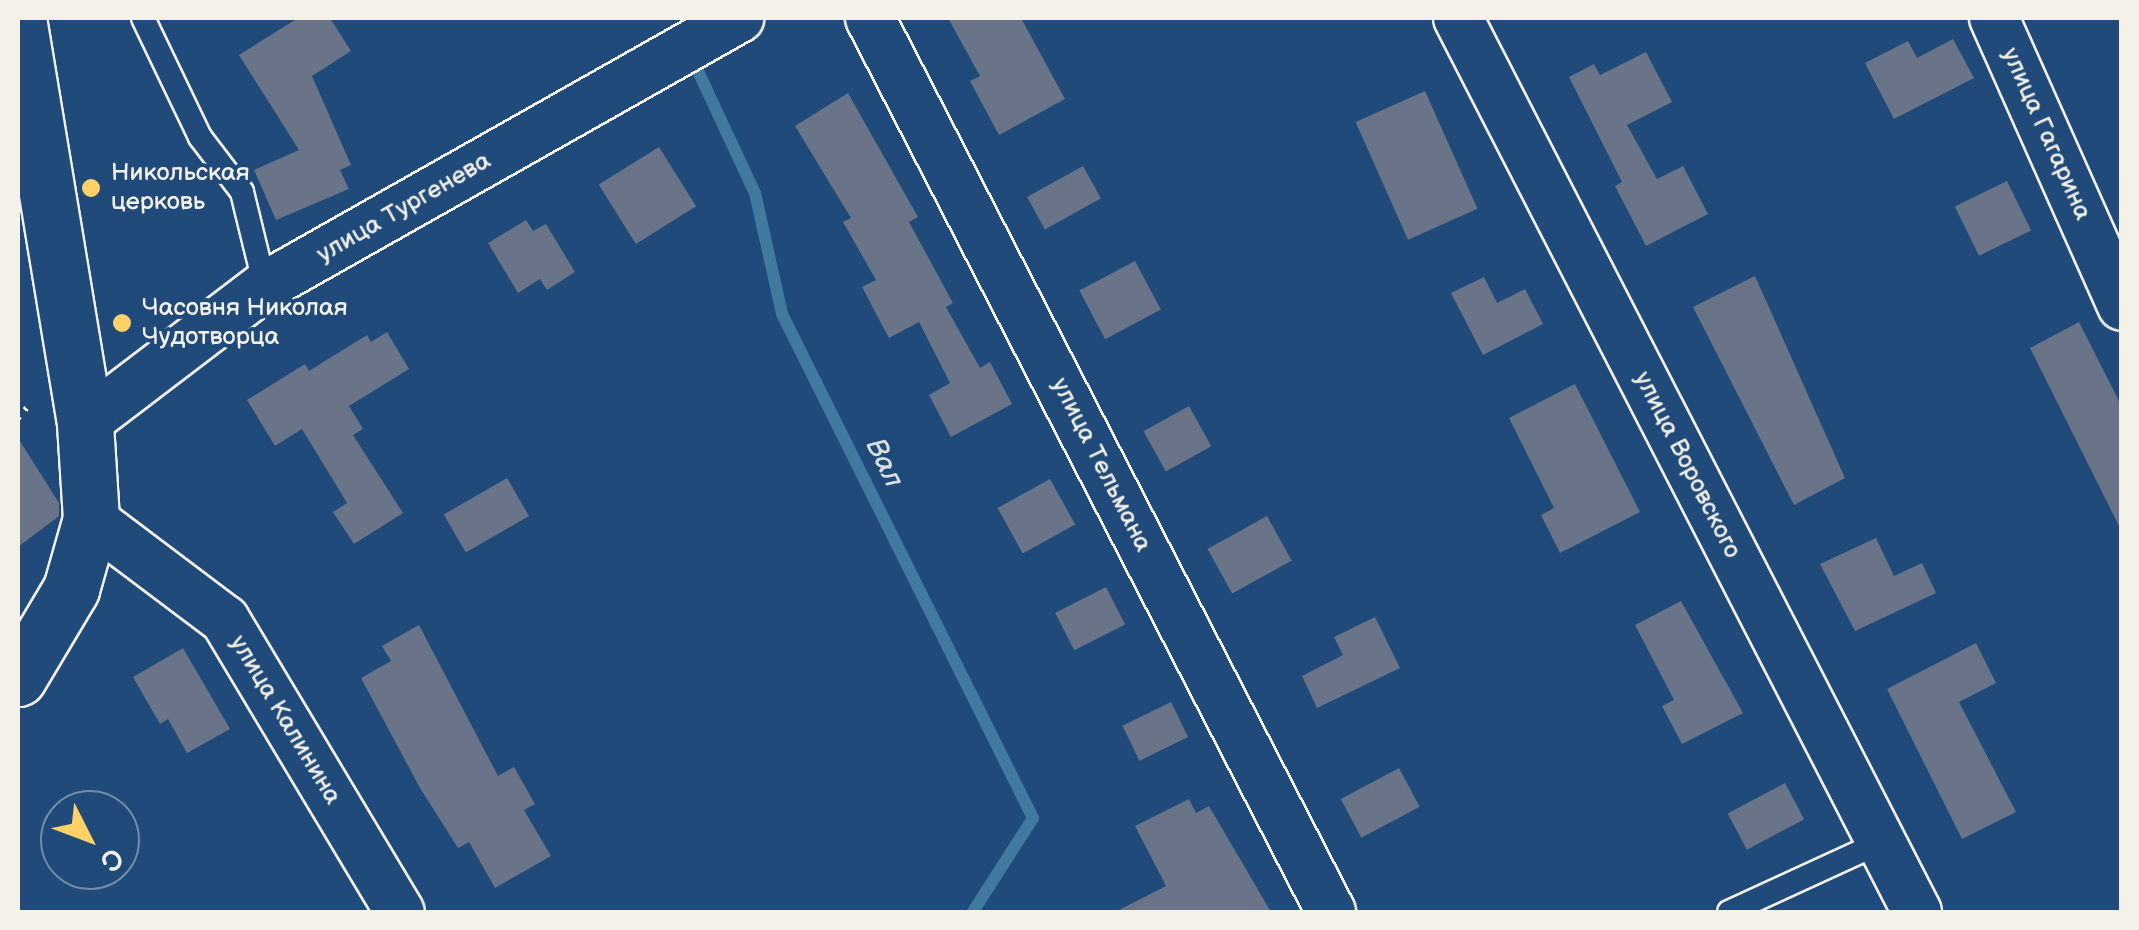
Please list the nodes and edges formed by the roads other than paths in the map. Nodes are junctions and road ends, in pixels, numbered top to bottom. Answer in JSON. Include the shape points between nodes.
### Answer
{"nodes":[{"id":1,"x":143,"y":18,"type":"edge"},
{"id":2,"x":740,"y":18,"type":"edge"},
{"id":3,"x":870,"y":18,"type":"edge"},
{"id":4,"x":1458,"y":18,"type":"edge"},
{"id":5,"x":1994,"y":18,"type":"edge"},
{"id":6,"x":20,"y":34,"type":"edge"},
{"id":7,"x":266,"y":286,"type":"junction"},
{"id":8,"x":2122,"y":306,"type":"edge"},
{"id":9,"x":84,"y":424,"type":"junction"},
{"id":10,"x":91,"y":519,"type":"junction"},
{"id":11,"x":18,"y":678,"type":"edge"},
{"id":12,"x":1880,"y":842,"type":"junction"},
{"id":13,"x":400,"y":912,"type":"edge"},
{"id":14,"x":1331,"y":912,"type":"edge"},
{"id":15,"x":1729,"y":912,"type":"edge"},
{"id":16,"x":1917,"y":912,"type":"edge"}],
"edges":[{"from":1,"to":7,"type":"lane","via":[[200,137],[242,192]]},
{"from":2,"to":7,"type":"street","name":"улица Тургенева"},
{"from":3,"to":14,"type":"street","name":"улица Тельмана"},
{"from":4,"to":12,"type":"street","name":"улица Воровского"},
{"from":5,"to":8,"type":"street","name":"улица Гагарина"},
{"from":6,"to":9,"type":"street"},
{"from":7,"to":9,"type":"street","name":"улица Тургенева"},
{"from":9,"to":10,"type":"street"},
{"from":10,"to":11,"type":"street","via":[[71,589]]},
{"from":10,"to":13,"type":"street","name":"улица Калинина","via":[[225,620]]},
{"from":12,"to":15,"type":"lane"},
{"from":12,"to":16,"type":"street","name":"улица Воровского"}]}
